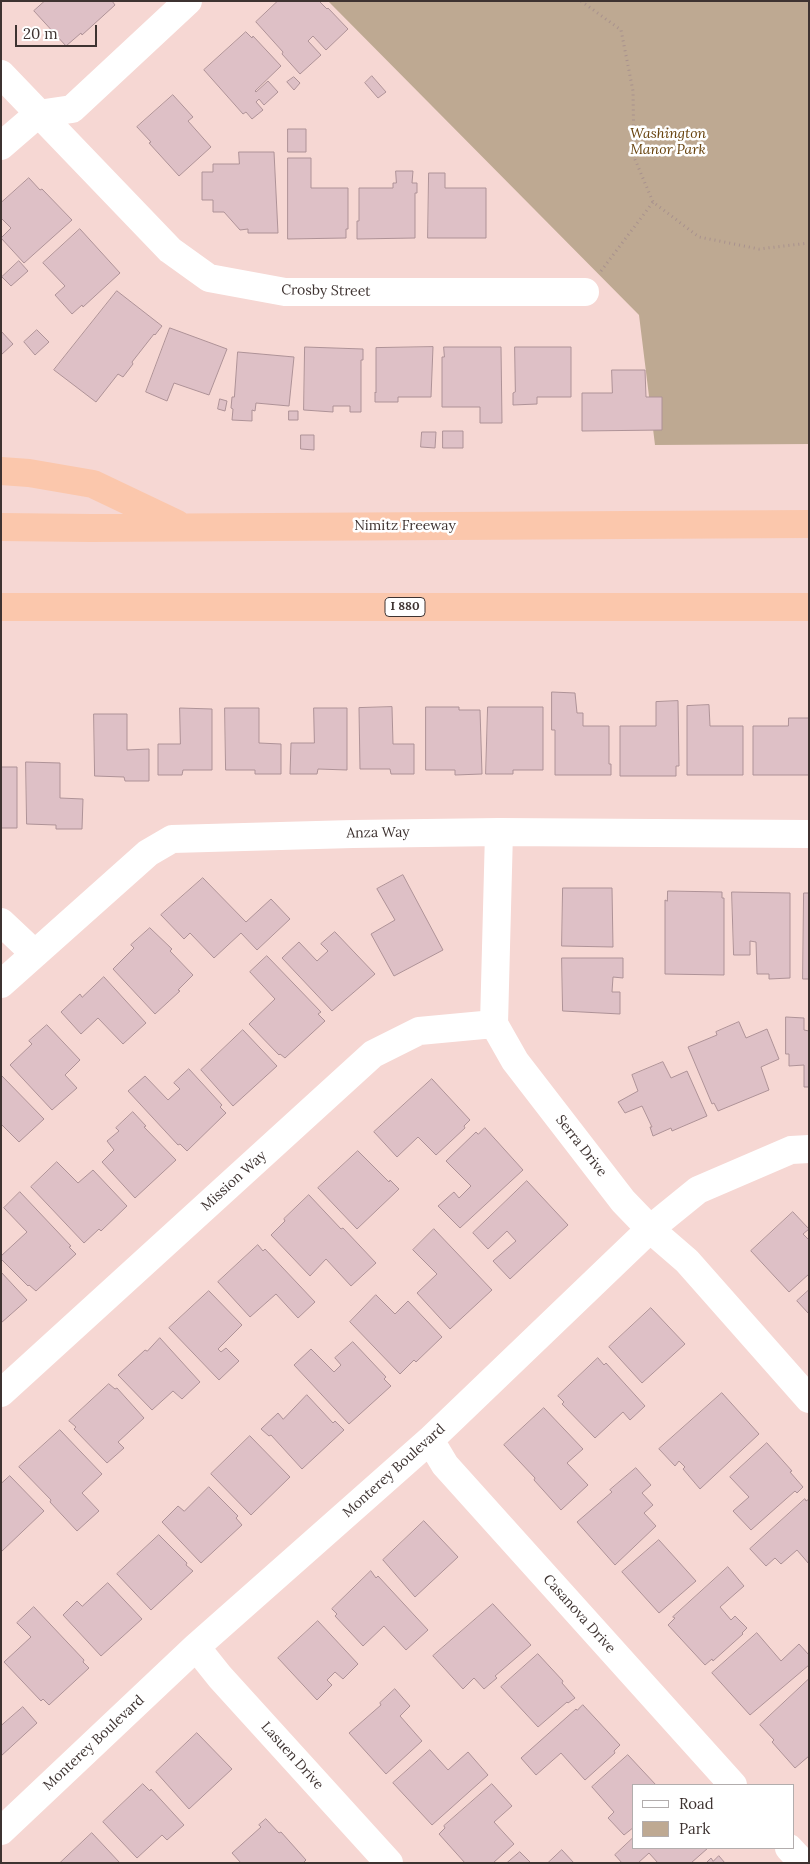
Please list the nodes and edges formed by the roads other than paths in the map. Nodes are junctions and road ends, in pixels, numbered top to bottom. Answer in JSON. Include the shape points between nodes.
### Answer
{"nodes":[{"id":1,"x":188,"y":1,"type":"edge"},
{"id":2,"x":1,"y":74,"type":"edge"},
{"id":3,"x":38,"y":114,"type":"junction"},
{"id":4,"x":1,"y":146,"type":"edge"},
{"id":5,"x":585,"y":292,"type":"road end"},
{"id":6,"x":1,"y":471,"type":"edge"},
{"id":7,"x":809,"y":524,"type":"edge"},
{"id":8,"x":184,"y":526,"type":"junction"},
{"id":9,"x":1,"y":527,"type":"edge"},
{"id":10,"x":1,"y":607,"type":"edge"},
{"id":11,"x":809,"y":607,"type":"edge"},
{"id":12,"x":499,"y":832,"type":"junction"},
{"id":13,"x":809,"y":834,"type":"edge"},
{"id":14,"x":1,"y":922,"type":"edge"},
{"id":15,"x":35,"y":954,"type":"junction"},
{"id":16,"x":1,"y":984,"type":"edge"},
{"id":17,"x":494,"y":1024,"type":"junction"},
{"id":18,"x":809,"y":1149,"type":"edge"},
{"id":19,"x":650,"y":1229,"type":"junction"},
{"id":20,"x":1,"y":1393,"type":"edge"},
{"id":21,"x":809,"y":1399,"type":"edge"},
{"id":22,"x":430,"y":1440,"type":"junction"},
{"id":23,"x":196,"y":1647,"type":"junction"},
{"id":24,"x":732,"y":1784,"type":"edge"},
{"id":25,"x":1,"y":1831,"type":"edge"},
{"id":26,"x":790,"y":1849,"type":"edge"},
{"id":27,"x":389,"y":1863,"type":"edge"},
{"id":28,"x":803,"y":1863,"type":"edge"}],
"edges":[{"from":1,"to":3,"type":"street","via":[[72,109]]},
{"from":2,"to":3,"type":"street","name":"Crosby Street"},
{"from":3,"to":4,"type":"street"},
{"from":3,"to":5,"type":"street","name":"Crosby Street","via":[[170,250],[208,278],[284,292]]},
{"from":6,"to":8,"type":"highway","via":[[93,484]]},
{"from":7,"to":8,"type":"highway","name":"Nimitz Freeway"},
{"from":8,"to":9,"type":"highway","name":"Nimitz Freeway"},
{"from":10,"to":11,"type":"highway","number":"I 880"},
{"from":12,"to":13,"type":"street","name":"Anza Way"},
{"from":12,"to":15,"type":"street","name":"Anza Way","via":[[172,839],[148,853]]},
{"from":12,"to":17,"type":"street"},
{"from":14,"to":15,"type":"street"},
{"from":15,"to":16,"type":"street","name":"Anza Way"},
{"from":17,"to":19,"type":"street","name":"Serra Drive","via":[[521,1068],[622,1201]]},
{"from":17,"to":20,"type":"street","name":"Mission Way","via":[[419,1031],[373,1054]]},
{"from":18,"to":19,"type":"street","name":"Monterey Boulevard","via":[[791,1150],[698,1190]]},
{"from":19,"to":21,"type":"street","name":"Serra Drive","via":[[686,1261]]},
{"from":19,"to":22,"type":"street","name":"Monterey Boulevard"},
{"from":22,"to":23,"type":"street","name":"Monterey Boulevard"},
{"from":22,"to":24,"type":"street","name":"Casanova Drive","via":[[445,1465]]},
{"from":23,"to":25,"type":"street","name":"Monterey Boulevard"},
{"from":23,"to":27,"type":"street","name":"Lasuen Drive"},
{"from":26,"to":28,"type":"street"}]}
